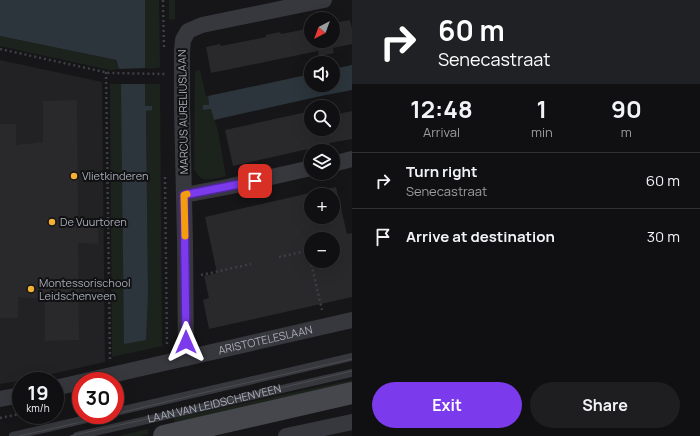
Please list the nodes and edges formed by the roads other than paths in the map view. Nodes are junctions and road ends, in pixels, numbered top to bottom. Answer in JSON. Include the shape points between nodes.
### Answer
{"nodes":[{"id":1,"x":324,"y":0,"type":"edge"},
{"id":2,"x":352,"y":159,"type":"edge"},
{"id":3,"x":340,"y":162,"type":"edge"},
{"id":4,"x":304,"y":170,"type":"edge"},
{"id":5,"x":184,"y":195,"type":"junction"},
{"id":6,"x":352,"y":320,"type":"edge"},
{"id":7,"x":352,"y":357,"type":"edge"},
{"id":8,"x":186,"y":358,"type":"junction"},
{"id":9,"x":123,"y":372,"type":"edge"},
{"id":10,"x":352,"y":373,"type":"edge"},
{"id":11,"x":352,"y":393,"type":"edge"},
{"id":12,"x":12,"y":397,"type":"edge"},
{"id":13,"x":0,"y":399,"type":"edge"},
{"id":14,"x":352,"y":405,"type":"edge"},
{"id":15,"x":124,"y":410,"type":"edge"},
{"id":16,"x":72,"y":422,"type":"edge"},
{"id":17,"x":352,"y":422,"type":"edge"},
{"id":18,"x":14,"y":436,"type":"edge"},
{"id":19,"x":77,"y":436,"type":"edge"},
{"id":20,"x":164,"y":436,"type":"edge"},
{"id":21,"x":227,"y":436,"type":"edge"},
{"id":22,"x":286,"y":436,"type":"edge"}],
"edges":[{"from":1,"to":5,"type":"street","name":"MARCUS AURELIUSLAAN","via":[[202,25],[188,31],[183,40],[182,51]]},
{"from":2,"to":3,"type":"street"},
{"from":4,"to":5,"type":"street"},
{"from":5,"to":8,"type":"street","name":"MARCUS AURELIUSLAAN"},
{"from":6,"to":8,"type":"street","name":"ARISTOTELESLAAN"},
{"from":7,"to":15,"type":"lane","name":"LAAN VAN LEIDSCHENVEEN"},
{"from":8,"to":9,"type":"street","name":"ARISTOTELESLAAN"},
{"from":10,"to":19,"type":"lane","name":"LAAN VAN LEIDSCHENVEEN"},
{"from":11,"to":20,"type":"street","name":"LAAN VAN LEIDSCHENVEEN"},
{"from":12,"to":13,"type":"street"},
{"from":14,"to":21,"type":"street"},
{"from":16,"to":18,"type":"lane"},
{"from":17,"to":22,"type":"street"}]}
